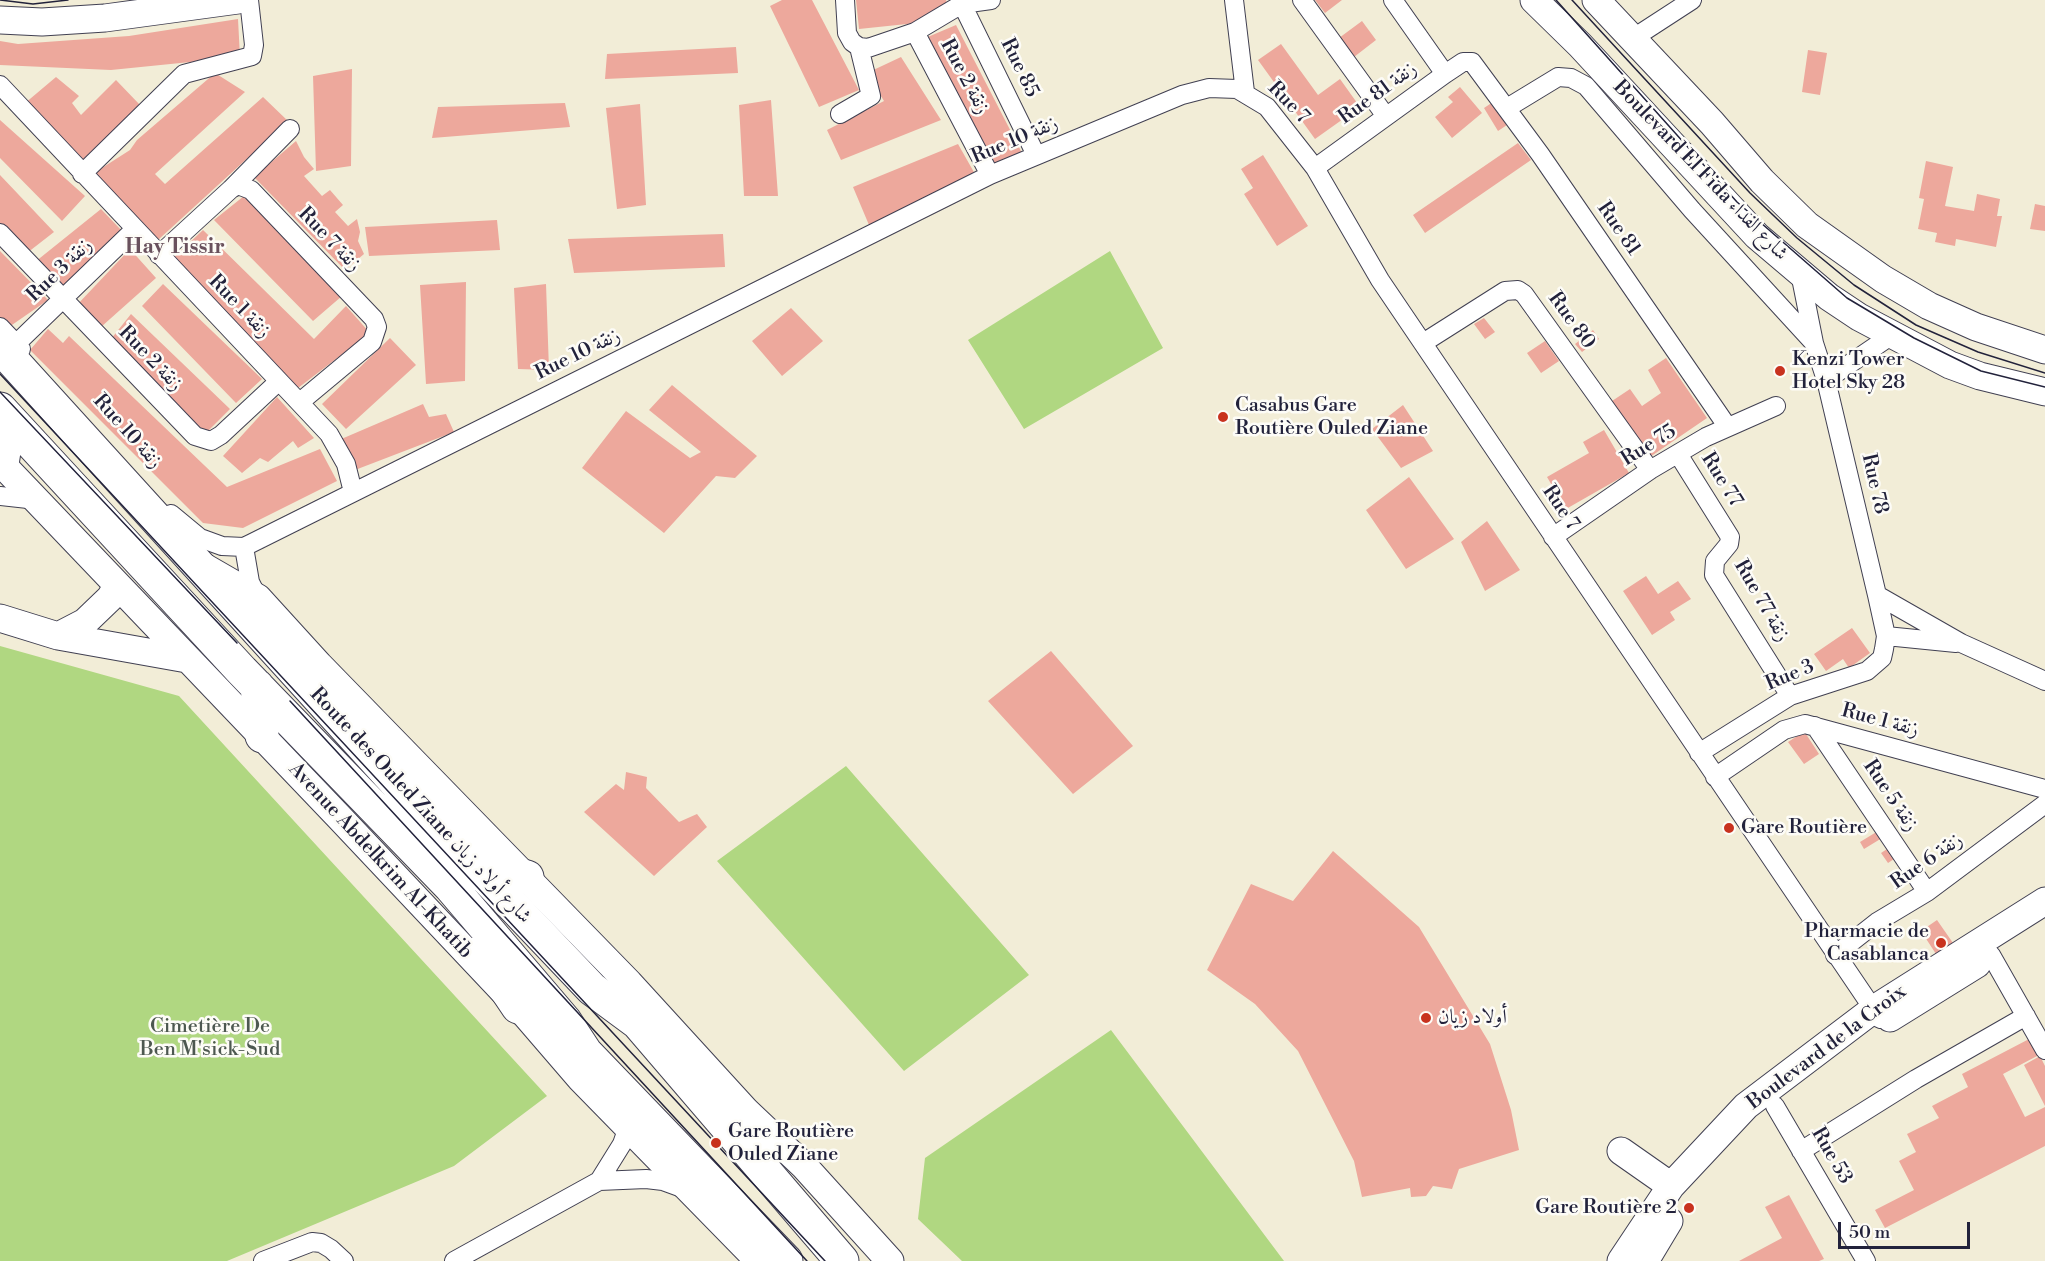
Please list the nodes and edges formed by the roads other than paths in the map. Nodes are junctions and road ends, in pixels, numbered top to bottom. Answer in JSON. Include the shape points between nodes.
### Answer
{"nodes":[{"id":1,"x":238,"y":0,"type":"edge"},
{"id":2,"x":249,"y":0,"type":"edge"},
{"id":3,"x":844,"y":0,"type":"edge"},
{"id":4,"x":991,"y":0,"type":"edge"},
{"id":5,"x":1234,"y":0,"type":"edge"},
{"id":6,"x":1302,"y":0,"type":"edge"},
{"id":7,"x":1393,"y":0,"type":"edge"},
{"id":8,"x":1534,"y":0,"type":"edge"},
{"id":9,"x":1596,"y":0,"type":"edge"},
{"id":10,"x":1692,"y":0,"type":"edge"},
{"id":11,"x":961,"y":2,"type":"edge"},
{"id":12,"x":0,"y":20,"type":"edge"},
{"id":13,"x":915,"y":32,"type":"junction"},
{"id":14,"x":1632,"y":39,"type":"junction"},
{"id":15,"x":859,"y":47,"type":"junction"},
{"id":16,"x":1469,"y":60,"type":"joint"},
{"id":17,"x":1445,"y":74,"type":"junction"},
{"id":18,"x":0,"y":85,"type":"edge"},
{"id":19,"x":1245,"y":92,"type":"junction"},
{"id":20,"x":1507,"y":108,"type":"junction"},
{"id":21,"x":840,"y":114,"type":"dead end"},
{"id":22,"x":1385,"y":115,"type":"junction"},
{"id":23,"x":290,"y":129,"type":"dead end"},
{"id":24,"x":1036,"y":155,"type":"junction"},
{"id":25,"x":1315,"y":168,"type":"junction"},
{"id":26,"x":82,"y":174,"type":"junction"},
{"id":27,"x":990,"y":175,"type":"junction"},
{"id":28,"x":231,"y":189,"type":"junction"},
{"id":29,"x":134,"y":230,"type":"junction"},
{"id":30,"x":0,"y":233,"type":"edge"},
{"id":31,"x":1757,"y":236,"type":"junction"},
{"id":32,"x":159,"y":255,"type":"junction"},
{"id":33,"x":1736,"y":258,"type":"junction"},
{"id":34,"x":1800,"y":273,"type":"junction"},
{"id":35,"x":62,"y":301,"type":"junction"},
{"id":36,"x":0,"y":327,"type":"edge"},
{"id":37,"x":1892,"y":336,"type":"junction"},
{"id":38,"x":1423,"y":343,"type":"junction"},
{"id":39,"x":1814,"y":343,"type":"junction"},
{"id":40,"x":8,"y":346,"type":"edge"},
{"id":41,"x":2045,"y":350,"type":"edge"},
{"id":42,"x":1826,"y":380,"type":"junction"},
{"id":43,"x":279,"y":381,"type":"junction"},
{"id":44,"x":2045,"y":392,"type":"edge"},
{"id":45,"x":300,"y":402,"type":"junction"},
{"id":46,"x":1776,"y":406,"type":"dead end"},
{"id":47,"x":5,"y":414,"type":"edge"},
{"id":48,"x":1727,"y":426,"type":"junction"},
{"id":49,"x":1678,"y":454,"type":"junction"},
{"id":50,"x":1650,"y":470,"type":"junction"},
{"id":51,"x":1,"y":474,"type":"edge"},
{"id":52,"x":353,"y":492,"type":"junction"},
{"id":53,"x":1726,"y":529,"type":"joint"},
{"id":54,"x":1553,"y":537,"type":"junction"},
{"id":55,"x":244,"y":547,"type":"junction"},
{"id":56,"x":192,"y":560,"type":"junction"},
{"id":57,"x":117,"y":586,"type":"junction"},
{"id":58,"x":1877,"y":595,"type":"junction"},
{"id":59,"x":258,"y":598,"type":"junction"},
{"id":60,"x":0,"y":618,"type":"edge"},
{"id":61,"x":58,"y":636,"type":"junction"},
{"id":62,"x":1886,"y":636,"type":"junction"},
{"id":63,"x":1961,"y":643,"type":"junction"},
{"id":64,"x":187,"y":658,"type":"junction"},
{"id":65,"x":2045,"y":681,"type":"edge"},
{"id":66,"x":257,"y":686,"type":"junction"},
{"id":67,"x":1790,"y":696,"type":"junction"},
{"id":68,"x":1815,"y":726,"type":"junction"},
{"id":69,"x":262,"y":736,"type":"junction"},
{"id":70,"x":1699,"y":753,"type":"junction"},
{"id":71,"x":1715,"y":777,"type":"junction"},
{"id":72,"x":2045,"y":789,"type":"edge"},
{"id":73,"x":2045,"y":804,"type":"edge"},
{"id":74,"x":414,"y":848,"type":"junction"},
{"id":75,"x":470,"y":860,"type":"junction"},
{"id":76,"x":527,"y":877,"type":"junction"},
{"id":77,"x":1927,"y":892,"type":"junction"},
{"id":78,"x":2045,"y":901,"type":"edge"},
{"id":79,"x":2045,"y":921,"type":"edge"},
{"id":80,"x":1835,"y":955,"type":"junction"},
{"id":81,"x":1991,"y":955,"type":"junction"},
{"id":82,"x":518,"y":1007,"type":"junction"},
{"id":83,"x":1878,"y":1016,"type":"junction"},
{"id":84,"x":2026,"y":1016,"type":"junction"},
{"id":85,"x":2045,"y":1050,"type":"edge"},
{"id":86,"x":1775,"y":1106,"type":"junction"},
{"id":87,"x":628,"y":1127,"type":"junction"},
{"id":88,"x":1621,"y":1151,"type":"dead end"},
{"id":89,"x":1801,"y":1151,"type":"junction"},
{"id":90,"x":599,"y":1180,"type":"junction"},
{"id":91,"x":1671,"y":1186,"type":"junction"},
{"id":92,"x":687,"y":1190,"type":"junction"},
{"id":93,"x":474,"y":1256,"type":"edge"},
{"id":94,"x":767,"y":1257,"type":"edge"},
{"id":95,"x":263,"y":1261,"type":"edge"},
{"id":96,"x":344,"y":1261,"type":"edge"},
{"id":97,"x":454,"y":1261,"type":"edge"},
{"id":98,"x":842,"y":1261,"type":"edge"},
{"id":99,"x":890,"y":1261,"type":"edge"},
{"id":100,"x":1622,"y":1261,"type":"edge"},
{"id":101,"x":1645,"y":1261,"type":"edge"},
{"id":102,"x":1866,"y":1261,"type":"edge"}],
"edges":[{"from":1,"to":12,"type":"street","via":[[105,18]]},
{"from":2,"to":26,"type":"street","via":[[252,56],[184,74]]},
{"from":3,"to":15,"type":"street","via":[[847,33]]},
{"from":4,"to":11,"type":"street"},
{"from":5,"to":19,"type":"street"},
{"from":6,"to":22,"type":"street"},
{"from":7,"to":17,"type":"street"},
{"from":8,"to":31,"type":"street","name":"Boulevard El Fida شارع الفداء"},
{"from":9,"to":14,"type":"street","name":"Boulevard El Fida شارع الفداء"},
{"from":10,"to":14,"type":"street"},
{"from":11,"to":13,"type":"street"},
{"from":11,"to":24,"type":"street","name":"Rue 85"},
{"from":13,"to":15,"type":"street","via":[[868,48]]},
{"from":13,"to":27,"type":"street","name":"Rue 2 زنقة"},
{"from":14,"to":41,"type":"street","name":"Boulevard El Fida شارع الفداء","via":[[1787,207],[1830,242],[1929,306]]},
{"from":15,"to":21,"type":"street","via":[[872,96]]},
{"from":16,"to":17,"type":"street","name":"Rue 81 زنقة"},
{"from":16,"to":20,"type":"street","name":"Rue 81"},
{"from":17,"to":22,"type":"street","name":"Rue 81 زنقة"},
{"from":18,"to":26,"type":"street","name":"Rue 1 زنقة"},
{"from":19,"to":24,"type":"street","name":"Rue 10 زنقة","via":[[1209,88],[1182,95]]},
{"from":19,"to":25,"type":"street","name":"Rue 7","via":[[1266,107]]},
{"from":20,"to":33,"type":"street","name":"Rue 78","via":[[1558,77],[1578,80]]},
{"from":20,"to":48,"type":"street","name":"Rue 81"},
{"from":22,"to":25,"type":"street","name":"Rue 81 زنقة"},
{"from":23,"to":28,"type":"street"},
{"from":24,"to":27,"type":"street","name":"Rue 10 زنقة"},
{"from":25,"to":38,"type":"street","name":"Rue 7","via":[[1380,280]]},
{"from":26,"to":29,"type":"street","name":"Rue 1 زنقة"},
{"from":27,"to":52,"type":"street","name":"Rue 10 زنقة"},
{"from":28,"to":32,"type":"street"},
{"from":28,"to":45,"type":"street","name":"Rue 7 زنقة","via":[[238,185],[251,190],[374,319],[377,327],[372,342]]},
{"from":29,"to":32,"type":"street","name":"Rue 1 زنقة"},
{"from":29,"to":35,"type":"street","name":"Rue 3 زنقة"},
{"from":30,"to":35,"type":"street","name":"Rue 2 زنقة"},
{"from":31,"to":33,"type":"street"},
{"from":31,"to":34,"type":"street","name":"Boulevard El Fida شارع الفداء"},
{"from":32,"to":43,"type":"street","name":"Rue 1 زنقة"},
{"from":33,"to":39,"type":"street","name":"Rue 78"},
{"from":34,"to":37,"type":"street","name":"Boulevard El Fida شارع الفداء","via":[[1828,297]]},
{"from":34,"to":39,"type":"street","name":"Rue 78"},
{"from":35,"to":40,"type":"street","name":"Rue 3 زنقة"},
{"from":35,"to":43,"type":"street","name":"Rue 2 زنقة","via":[[181,423],[203,440],[211,441],[221,435]]},
{"from":36,"to":40,"type":"street","name":"Rue 10 زنقة"},
{"from":37,"to":42,"type":"street"},
{"from":37,"to":44,"type":"street","name":"Boulevard El Fida شارع الفداء","via":[[1980,376]]},
{"from":38,"to":50,"type":"street","name":"Rue 80","via":[[1505,291],[1518,290]]},
{"from":38,"to":54,"type":"street","name":"Rue 7"},
{"from":39,"to":42,"type":"street","name":"Rue 78"},
{"from":40,"to":55,"type":"street","name":"Rue 10 زنقة","via":[[177,520],[211,543]]},
{"from":40,"to":56,"type":"highway","name":"Route des Ouled Ziane شارع أولاد زيان"},
{"from":42,"to":58,"type":"street","name":"Rue 78"},
{"from":43,"to":45,"type":"street","name":"Rue 1 زنقة"},
{"from":45,"to":52,"type":"street","name":"Rue 1 زنقة","via":[[338,447]]},
{"from":46,"to":48,"type":"street","name":"Rue 75"},
{"from":47,"to":51,"type":"highway"},
{"from":47,"to":66,"type":"highway","name":"Route des Ouled Ziane شارع أولاد زيان"},
{"from":48,"to":49,"type":"street","name":"Rue 75"},
{"from":49,"to":50,"type":"street","name":"Rue 75"},
{"from":49,"to":53,"type":"street","name":"Rue 77"},
{"from":50,"to":54,"type":"street","name":"Rue 75"},
{"from":51,"to":57,"type":"street","name":"Avenue Abdelkrim Al-Khatib","via":[[36,500]]},
{"from":52,"to":55,"type":"street","name":"Rue 10 زنقة"},
{"from":53,"to":67,"type":"street","name":"Rue 77 زنقة","via":[[1729,544],[1715,561],[1714,575]]},
{"from":54,"to":70,"type":"street","name":"Rue 7"},
{"from":55,"to":59,"type":"street","via":[[250,582]]},
{"from":56,"to":59,"type":"street"},
{"from":56,"to":75,"type":"highway","name":"Route des Ouled Ziane شارع أولاد زيان"},
{"from":57,"to":61,"type":"street","via":[[85,622]]},
{"from":57,"to":64,"type":"street","name":"Avenue Abdelkrim Al-Khatib"},
{"from":58,"to":62,"type":"street","name":"Rue 78"},
{"from":58,"to":63,"type":"street"},
{"from":59,"to":76,"type":"street"},
{"from":60,"to":61,"type":"street"},
{"from":61,"to":64,"type":"street"},
{"from":62,"to":63,"type":"street"},
{"from":62,"to":67,"type":"street","name":"Rue 3","via":[[1881,658],[1867,671]]},
{"from":63,"to":65,"type":"street"},
{"from":64,"to":69,"type":"street","name":"Avenue Abdelkrim Al-Khatib"},
{"from":66,"to":69,"type":"highway"},
{"from":66,"to":74,"type":"highway","name":"Route des Ouled Ziane شارع أولاد زيان"},
{"from":67,"to":70,"type":"street","name":"Rue 3"},
{"from":68,"to":71,"type":"street","name":"Rue 1 زنقة","via":[[1795,725],[1784,730]]},
{"from":68,"to":72,"type":"street","name":"Rue 1 زنقة"},
{"from":68,"to":77,"type":"street","name":"Rue 5 زنقة"},
{"from":69,"to":82,"type":"street","name":"Avenue Abdelkrim Al-Khatib"},
{"from":70,"to":71,"type":"street","name":"Rue 7"},
{"from":71,"to":80,"type":"street","name":"Rue 7"},
{"from":73,"to":77,"type":"street","name":"Rue 6 زنقة"},
{"from":74,"to":82,"type":"highway","via":[[450,917],[492,966]]},
{"from":74,"to":94,"type":"highway","name":"Route des Ouled Ziane شارع أولاد زيان","via":[[565,1021],[586,1053]]},
{"from":75,"to":76,"type":"highway"},
{"from":75,"to":98,"type":"highway","name":"Route des Ouled Ziane شارع أولاد زيان","via":[[592,989],[638,1023]]},
{"from":76,"to":99,"type":"street"},
{"from":77,"to":80,"type":"street","name":"Rue 6 زنقة","via":[[1877,922]]},
{"from":78,"to":83,"type":"street","name":"Boulevard de la Croix"},
{"from":79,"to":81,"type":"street","name":"Boulevard de la Croix"},
{"from":80,"to":83,"type":"street","name":"Rue 7"},
{"from":81,"to":83,"type":"street","name":"Boulevard de la Croix"},
{"from":81,"to":84,"type":"street"},
{"from":82,"to":87,"type":"street","name":"Avenue Abdelkrim Al-Khatib"},
{"from":83,"to":86,"type":"street","name":"Boulevard de la Croix"},
{"from":83,"to":91,"type":"street","name":"Boulevard de la Croix","via":[[1746,1106]]},
{"from":84,"to":85,"type":"street"},
{"from":84,"to":89,"type":"street"},
{"from":86,"to":89,"type":"street","name":"Rue 53"},
{"from":86,"to":101,"type":"street","name":"Boulevard de la Croix","via":[[1735,1141],[1681,1203]]},
{"from":87,"to":90,"type":"street"},
{"from":87,"to":92,"type":"street","name":"Avenue Abdelkrim Al-Khatib"},
{"from":88,"to":91,"type":"street"},
{"from":89,"to":102,"type":"street","name":"Rue 53"},
{"from":90,"to":92,"type":"street","via":[[646,1179]]},
{"from":90,"to":93,"type":"street"},
{"from":91,"to":100,"type":"street","name":"Boulevard de la Croix"},
{"from":92,"to":94,"type":"street","name":"Avenue Abdelkrim Al-Khatib"},
{"from":93,"to":97,"type":"street"},
{"from":95,"to":96,"type":"street","via":[[312,1242],[321,1243]]}]}
